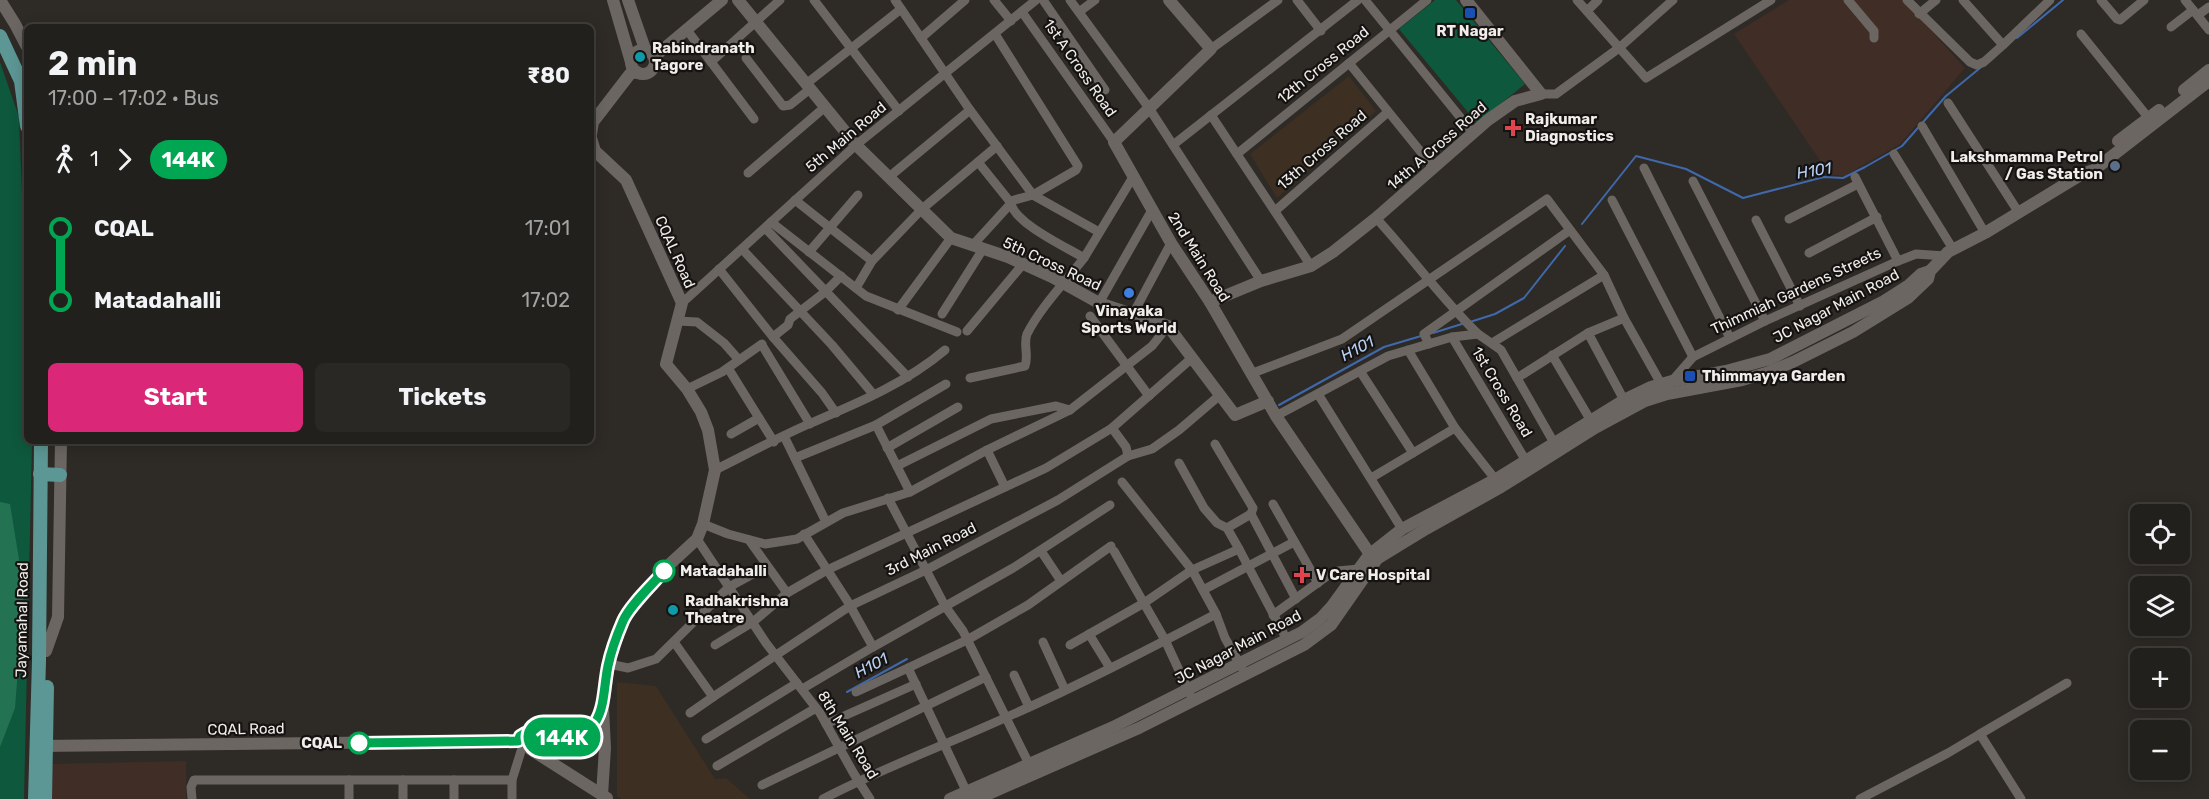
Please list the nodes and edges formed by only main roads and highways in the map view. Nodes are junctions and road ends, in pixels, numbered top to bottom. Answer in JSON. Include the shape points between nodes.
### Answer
{"nodes":[{"id":1,"x":0,"y":0,"type":"edge"},
{"id":2,"x":613,"y":0,"type":"edge"},
{"id":3,"x":628,"y":0,"type":"edge"},
{"id":4,"x":722,"y":0,"type":"edge"},
{"id":5,"x":738,"y":0,"type":"edge"},
{"id":6,"x":1466,"y":0,"type":"edge"},
{"id":7,"x":1175,"y":2,"type":"edge"},
{"id":8,"x":0,"y":22,"type":"edge"},
{"id":9,"x":0,"y":36,"type":"edge"},
{"id":10,"x":24,"y":41,"type":"edge"},
{"id":11,"x":650,"y":53,"type":"junction"},
{"id":12,"x":634,"y":68,"type":"junction"},
{"id":13,"x":24,"y":73,"type":"edge"},
{"id":14,"x":2207,"y":77,"type":"edge"},
{"id":15,"x":24,"y":104,"type":"edge"},
{"id":16,"x":594,"y":121,"type":"edge"},
{"id":17,"x":594,"y":147,"type":"edge"},
{"id":18,"x":1210,"y":302,"type":"junction"},
{"id":19,"x":1667,"y":386,"type":"junction"},
{"id":20,"x":1268,"y":401,"type":"junction"},
{"id":21,"x":41,"y":444,"type":"edge"},
{"id":22,"x":48,"y":444,"type":"edge"},
{"id":23,"x":60,"y":444,"type":"edge"},
{"id":24,"x":1557,"y":447,"type":"junction"},
{"id":25,"x":49,"y":475,"type":"junction"},
{"id":26,"x":1498,"y":483,"type":"junction"},
{"id":27,"x":1372,"y":558,"type":"junction"},
{"id":28,"x":1362,"y":572,"type":"junction"},
{"id":29,"x":1243,"y":669,"type":"junction"},
{"id":30,"x":603,"y":708,"type":"junction"},
{"id":31,"x":41,"y":746,"type":"junction"},
{"id":32,"x":523,"y":746,"type":"junction"},
{"id":33,"x":605,"y":797,"type":"edge"},
{"id":34,"x":971,"y":797,"type":"edge"},
{"id":35,"x":35,"y":799,"type":"edge"},
{"id":36,"x":45,"y":799,"type":"edge"},
{"id":37,"x":950,"y":799,"type":"edge"}],
"edges":[{"from":1,"to":10,"type":"main road"},
{"from":2,"to":12,"type":"main road"},
{"from":3,"to":11,"type":"main road"},
{"from":4,"to":11,"type":"main road","via":[[687,30]]},
{"from":5,"to":20,"type":"main road","name":"5th Cross Road","via":[[856,145],[951,238],[1023,264],[1099,303],[1168,326],[1235,415]]},
{"from":6,"to":18,"type":"main road","name":"14th A Cross Road","via":[[1541,94],[1515,100],[1377,218],[1311,266]]},
{"from":7,"to":18,"type":"main road","name":"2nd Main Road","via":[[1211,49],[1114,142],[1171,243]]},
{"from":8,"to":13,"type":"main road"},
{"from":9,"to":15,"type":"main road","via":[[21,81]]},
{"from":11,"to":12,"type":"main road","via":[[636,52],[632,57]]},
{"from":11,"to":12,"type":"main road","via":[[656,64],[652,71],[644,74]]},
{"from":12,"to":16,"type":"main road","name":"CQAL Road"},
{"from":14,"to":19,"type":"main road","name":"JC Nagar Main Road","via":[[2094,170],[1949,252],[1930,271],[1884,301],[1770,359]]},
{"from":17,"to":30,"type":"main road","name":"CQAL Road","via":[[626,180],[682,303],[666,361],[701,412],[715,470],[697,539],[671,563],[623,620],[609,664]]},
{"from":18,"to":20,"type":"main road","name":"2nd Main Road"},
{"from":19,"to":24,"type":"main road","name":"JC Nagar Main Road"},
{"from":19,"to":24,"type":"main road","name":"JC Nagar Main Road","via":[[1624,400]]},
{"from":20,"to":27,"type":"main road","name":"2nd Main Road"},
{"from":21,"to":25,"type":"main road","name":"Jayamahal Road"},
{"from":22,"to":25,"type":"main road","name":"Jayamahal Road"},
{"from":23,"to":25,"type":"main road"},
{"from":24,"to":26,"type":"main road","name":"JC Nagar Main Road"},
{"from":24,"to":26,"type":"main road","name":"JC Nagar Main Road","via":[[1526,461]]},
{"from":25,"to":31,"type":"main road","name":"Jayamahal Road"},
{"from":25,"to":31,"type":"main road","name":"Jayamahal Road"},
{"from":26,"to":27,"type":"main road","name":"JC Nagar Main Road"},
{"from":26,"to":27,"type":"main road","name":"JC Nagar Main Road","via":[[1402,529]]},
{"from":27,"to":28,"type":"main road","name":"JC Nagar Main Road"},
{"from":28,"to":29,"type":"main road","name":"JC Nagar Main Road","via":[[1321,618]]},
{"from":28,"to":29,"type":"main road","name":"JC Nagar Main Road","via":[[1336,618],[1321,634],[1304,645]]},
{"from":29,"to":34,"type":"main road","name":"JC Nagar Main Road"},
{"from":30,"to":32,"type":"main road","name":"CQAL Road","via":[[597,721],[579,735],[561,738],[522,734]]},
{"from":30,"to":33,"type":"main road","name":"CQAL Road"},
{"from":31,"to":32,"type":"main road","name":"CQAL Road"},
{"from":31,"to":35,"type":"main road","name":"Jayamahal Road"},
{"from":31,"to":36,"type":"main road","name":"Jayamahal Road"},
{"from":32,"to":33,"type":"main road","name":"CQAL Road"},
{"from":34,"to":37,"type":"main road","name":"JC Nagar Main Road"}]}
